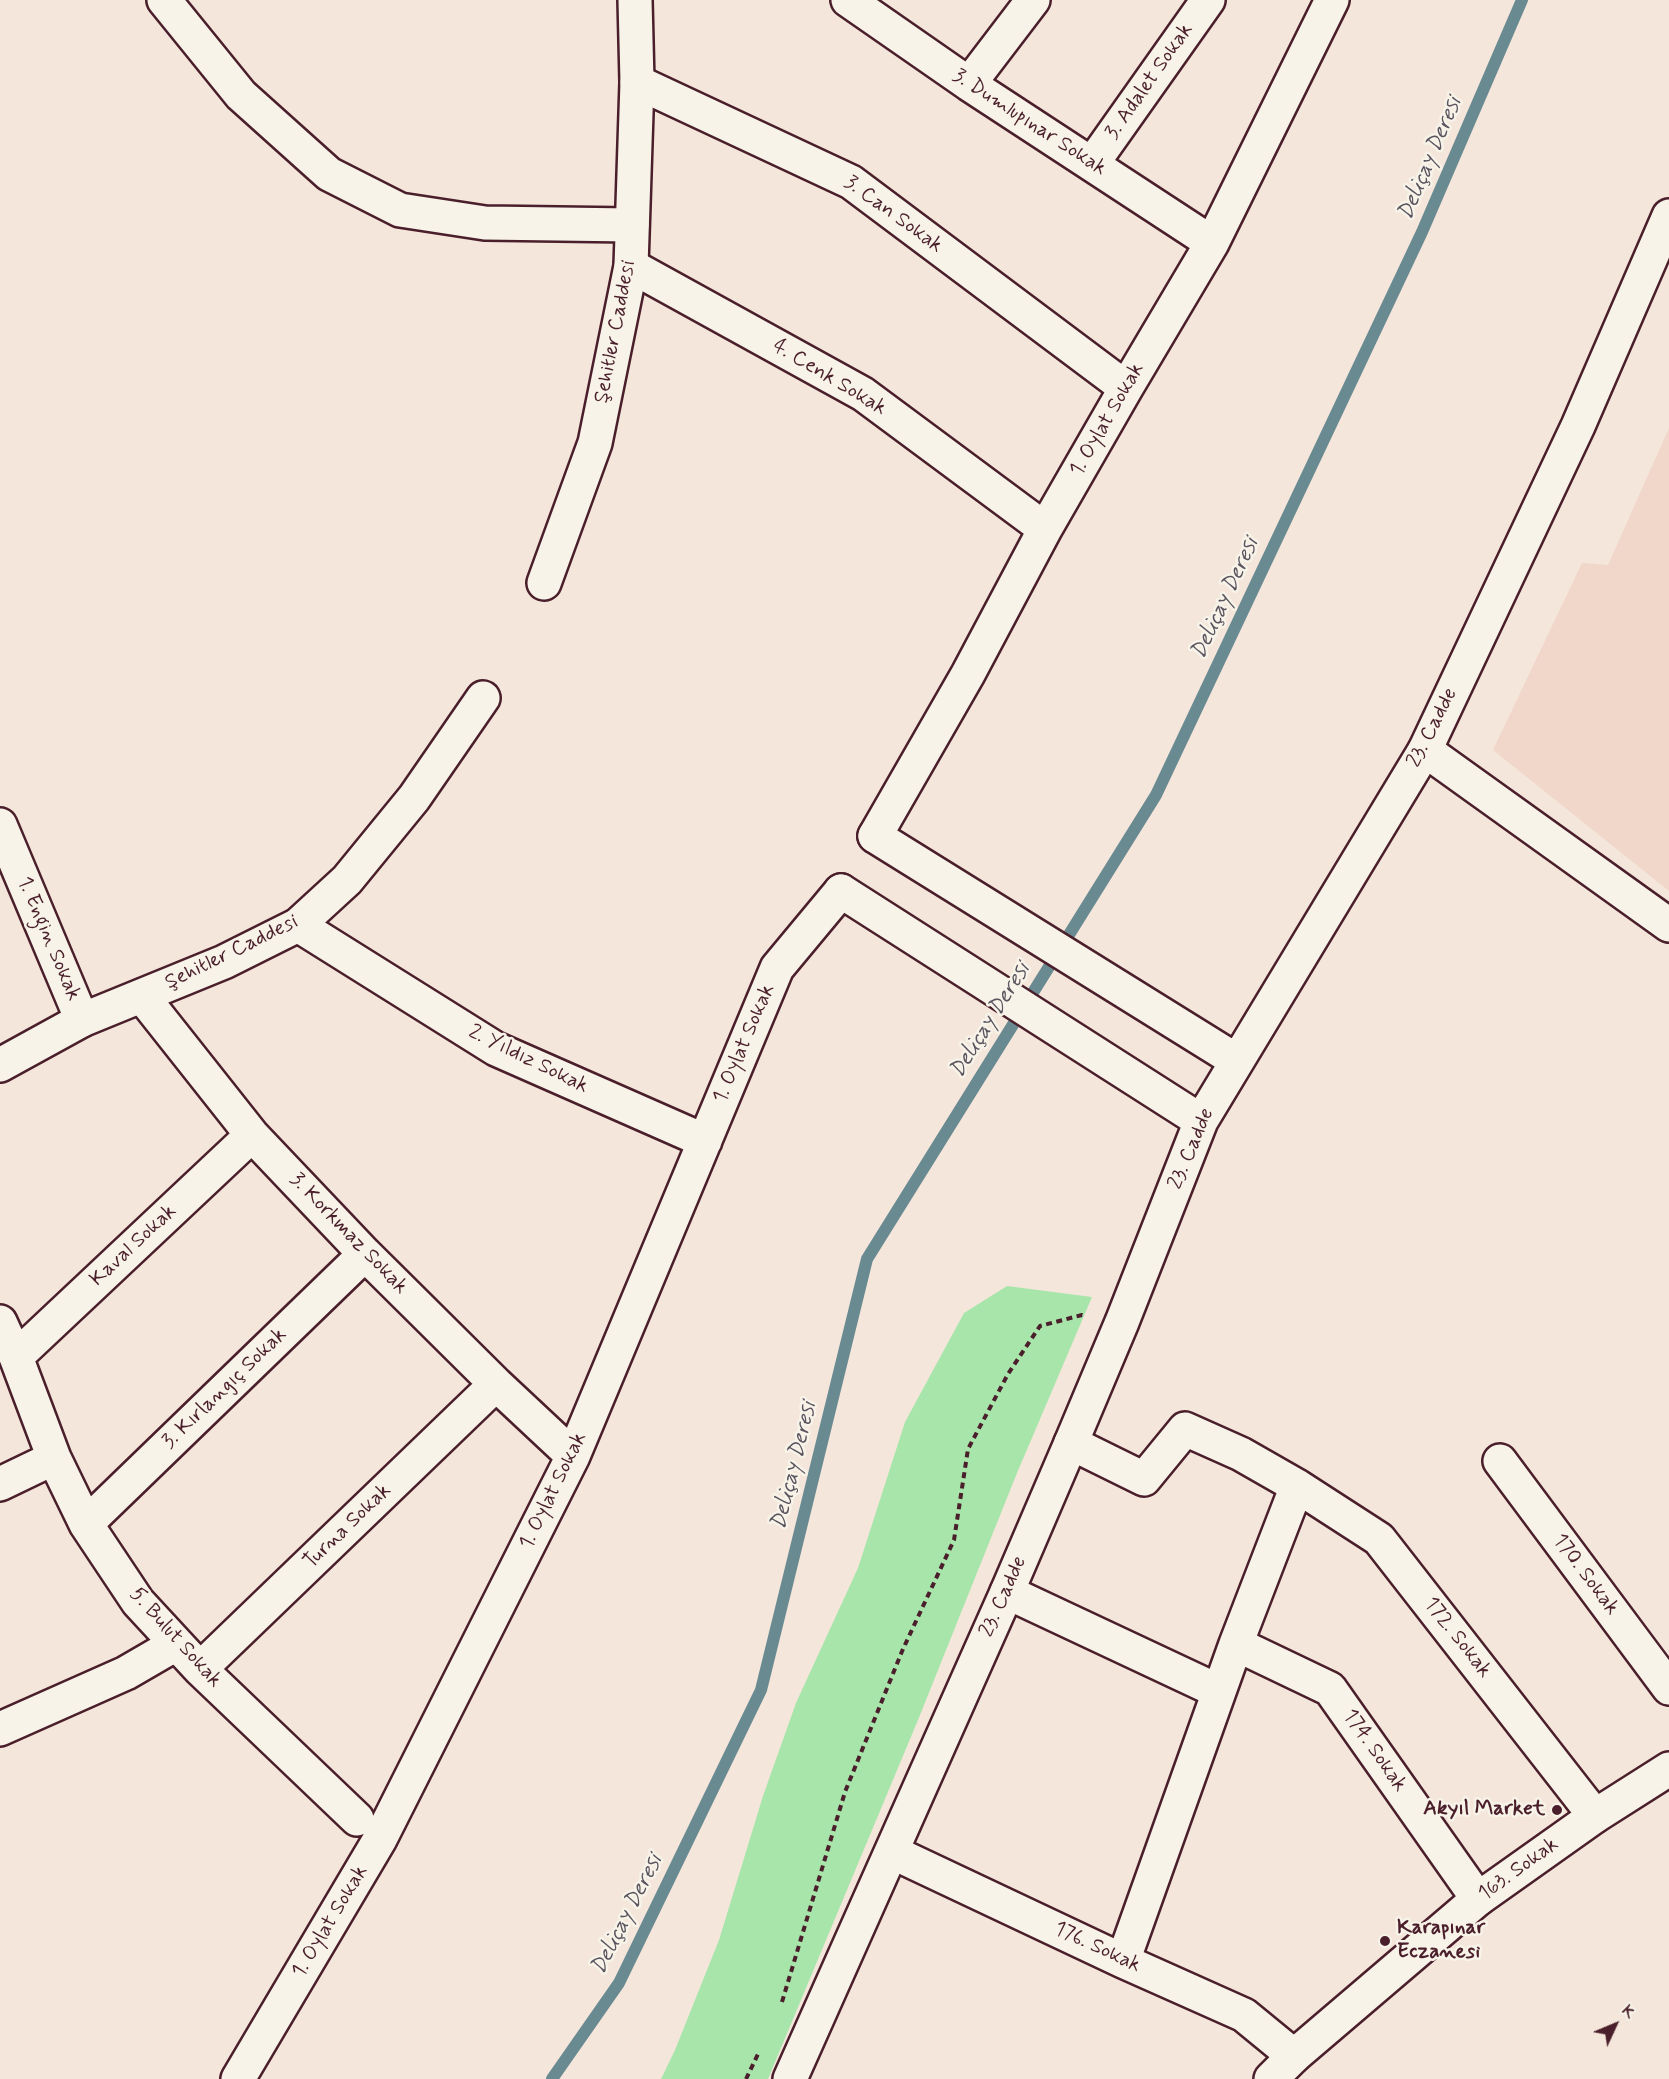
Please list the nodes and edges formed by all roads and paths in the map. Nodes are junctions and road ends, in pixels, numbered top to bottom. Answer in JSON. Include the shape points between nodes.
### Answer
{"nodes":[{"id":1,"x":164,"y":0,"type":"edge"},
{"id":2,"x":635,"y":0,"type":"edge"},
{"id":3,"x":848,"y":0,"type":"edge"},
{"id":4,"x":1033,"y":0,"type":"edge"},
{"id":5,"x":1208,"y":0,"type":"edge"},
{"id":6,"x":1332,"y":0,"type":"edge"},
{"id":7,"x":637,"y":82,"type":"junction"},
{"id":8,"x":969,"y":84,"type":"junction"},
{"id":9,"x":1092,"y":164,"type":"junction"},
{"id":10,"x":1669,"y":216,"type":"edge"},
{"id":11,"x":633,"y":225,"type":"junction"},
{"id":12,"x":1212,"y":243,"type":"junction"},
{"id":13,"x":632,"y":266,"type":"junction"},
{"id":14,"x":1126,"y":388,"type":"junction"},
{"id":15,"x":1045,"y":529,"type":"junction"},
{"id":16,"x":544,"y":583,"type":"dead end"},
{"id":17,"x":483,"y":698,"type":"dead end"},
{"id":18,"x":1425,"y":750,"type":"junction"},
{"id":19,"x":0,"y":825,"type":"edge"},
{"id":20,"x":298,"y":925,"type":"junction"},
{"id":21,"x":1669,"y":925,"type":"edge"},
{"id":22,"x":142,"y":996,"type":"junction"},
{"id":23,"x":82,"y":1020,"type":"junction"},
{"id":24,"x":1237,"y":1061,"type":"junction"},
{"id":25,"x":0,"y":1065,"type":"edge"},
{"id":26,"x":1201,"y":1121,"type":"junction"},
{"id":27,"x":252,"y":1135,"type":"junction"},
{"id":28,"x":705,"y":1141,"type":"junction"},
{"id":29,"x":365,"y":1254,"type":"junction"},
{"id":30,"x":0,"y":1322,"type":"edge"},
{"id":31,"x":1122,"y":1322,"type":"junction"},
{"id":32,"x":16,"y":1357,"type":"junction"},
{"id":33,"x":496,"y":1384,"type":"junction"},
{"id":34,"x":1071,"y":1443,"type":"junction"},
{"id":35,"x":573,"y":1456,"type":"junction"},
{"id":36,"x":54,"y":1458,"type":"junction"},
{"id":37,"x":1500,"y":1461,"type":"dead end"},
{"id":38,"x":0,"y":1484,"type":"edge"},
{"id":39,"x":1297,"y":1486,"type":"junction"},
{"id":40,"x":86,"y":1524,"type":"junction"},
{"id":41,"x":1007,"y":1592,"type":"junction"},
{"id":42,"x":176,"y":1644,"type":"junction"},
{"id":43,"x":1236,"y":1644,"type":"junction"},
{"id":44,"x":200,"y":1669,"type":"junction"},
{"id":45,"x":1669,"y":1688,"type":"edge"},
{"id":46,"x":1218,"y":1691,"type":"junction"},
{"id":47,"x":0,"y":1729,"type":"edge"},
{"id":48,"x":1669,"y":1769,"type":"edge"},
{"id":49,"x":1595,"y":1816,"type":"junction"},
{"id":50,"x":357,"y":1819,"type":"dead end"},
{"id":51,"x":892,"y":1852,"type":"junction"},
{"id":52,"x":1478,"y":1899,"type":"junction"},
{"id":53,"x":1123,"y":1961,"type":"junction"},
{"id":54,"x":780,"y":2009,"type":"dead end"},
{"id":55,"x":761,"y":2049,"type":"dead end"},
{"id":56,"x":1294,"y":2056,"type":"junction"},
{"id":57,"x":238,"y":2079,"type":"edge"},
{"id":58,"x":746,"y":2079,"type":"edge"},
{"id":59,"x":790,"y":2079,"type":"edge"},
{"id":60,"x":1271,"y":2079,"type":"edge"}],
"edges":[{"from":1,"to":11,"type":"street","via":[[241,95],[329,174],[400,210],[485,223]]},
{"from":2,"to":7,"type":"street","name":"Şehitler Caddesi"},
{"from":3,"to":8,"type":"street","name":"3. Dumlupınar Sokak"},
{"from":4,"to":8,"type":"street"},
{"from":5,"to":9,"type":"street","name":"3. Adalet Sokak"},
{"from":6,"to":12,"type":"street","name":"1. Oylat Sokak"},
{"from":7,"to":11,"type":"street","name":"Şehitler Caddesi"},
{"from":7,"to":14,"type":"street","name":"3. Can Sokak","via":[[851,182]]},
{"from":8,"to":9,"type":"street","name":"3. Dumlupınar Sokak"},
{"from":9,"to":12,"type":"street","name":"3. Dumlupınar Sokak"},
{"from":10,"to":18,"type":"street","name":"23. Cadde","via":[[1578,426]]},
{"from":11,"to":13,"type":"street","name":"Şehitler Caddesi"},
{"from":12,"to":14,"type":"street","name":"1. Oylat Sokak"},
{"from":13,"to":15,"type":"street","name":"4. Cenk Sokak","via":[[863,394]]},
{"from":13,"to":16,"type":"street","name":"Şehitler Caddesi","via":[[595,443]]},
{"from":14,"to":15,"type":"street","name":"1. Oylat Sokak"},
{"from":15,"to":24,"type":"street","name":"1. Oylat Sokak","via":[[875,836]]},
{"from":17,"to":20,"type":"street","name":"Şehitler Caddesi","via":[[414,798],[347,880]]},
{"from":18,"to":21,"type":"street"},
{"from":18,"to":24,"type":"street","name":"23. Cadde"},
{"from":19,"to":23,"type":"street","name":"1. Engin Sokak"},
{"from":20,"to":22,"type":"street","name":"Şehitler Caddesi","via":[[224,962]]},
{"from":20,"to":28,"type":"street","name":"2. Yıldız Sokak","via":[[496,1049]]},
{"from":22,"to":23,"type":"street","name":"Şehitler Caddesi"},
{"from":22,"to":27,"type":"street","name":"3. Korkmaz Sokak"},
{"from":23,"to":25,"type":"street","name":"Şehitler Caddesi"},
{"from":24,"to":26,"type":"street","name":"23. Cadde"},
{"from":26,"to":28,"type":"street","name":"1. Oylat Sokak","via":[[841,891],[777,968]]},
{"from":26,"to":31,"type":"street","name":"23. Cadde"},
{"from":27,"to":29,"type":"street","name":"3. Korkmaz Sokak"},
{"from":27,"to":32,"type":"street","name":"Kaval Sokak"},
{"from":28,"to":35,"type":"street","name":"1. Oylat Sokak"},
{"from":29,"to":33,"type":"street","name":"3. Korkmaz Sokak"},
{"from":29,"to":40,"type":"street","name":"3. Kırlangıç Sokak"},
{"from":30,"to":32,"type":"street","name":"5. Bulut Sokak"},
{"from":31,"to":34,"type":"street","name":"23. Cadde"},
{"from":31,"to":54,"type":"path","via":[[1082,1316],[1040,1326],[1008,1374],[968,1449],[954,1540],[903,1649],[845,1792]]},
{"from":32,"to":36,"type":"street","name":"5. Bulut Sokak"},
{"from":33,"to":35,"type":"street","name":"3. Korkmaz Sokak"},
{"from":33,"to":44,"type":"street","name":"Turna Sokak"},
{"from":34,"to":39,"type":"street","name":"172. Sokak","via":[[1144,1479],[1185,1429],[1241,1454]]},
{"from":34,"to":41,"type":"street","name":"23. Cadde"},
{"from":35,"to":57,"type":"street","name":"1. Oylat Sokak","via":[[380,1839]]},
{"from":36,"to":38,"type":"street"},
{"from":36,"to":40,"type":"street","name":"5. Bulut Sokak"},
{"from":37,"to":45,"type":"street","name":"170. Sokak"},
{"from":39,"to":43,"type":"street"},
{"from":39,"to":49,"type":"street","name":"172. Sokak","via":[[1379,1539]]},
{"from":40,"to":42,"type":"street","name":"5. Bulut Sokak","via":[[138,1602]]},
{"from":41,"to":46,"type":"street"},
{"from":41,"to":51,"type":"street","name":"23. Cadde"},
{"from":42,"to":44,"type":"street","name":"5. Bulut Sokak"},
{"from":42,"to":47,"type":"street","via":[[126,1673]]},
{"from":43,"to":46,"type":"street"},
{"from":43,"to":52,"type":"street","name":"174. Sokak","via":[[1330,1689]]},
{"from":44,"to":50,"type":"street","name":"5. Bulut Sokak"},
{"from":46,"to":53,"type":"street"},
{"from":48,"to":49,"type":"street","name":"163. Sokak"},
{"from":49,"to":52,"type":"street","name":"163. Sokak"},
{"from":51,"to":53,"type":"street","name":"176. Sokak"},
{"from":51,"to":59,"type":"street","name":"23. Cadde"},
{"from":52,"to":56,"type":"street","name":"163. Sokak"},
{"from":53,"to":56,"type":"street","name":"176. Sokak","via":[[1244,2015]]},
{"from":55,"to":58,"type":"path"},
{"from":56,"to":60,"type":"street","name":"163. Sokak"}]}
